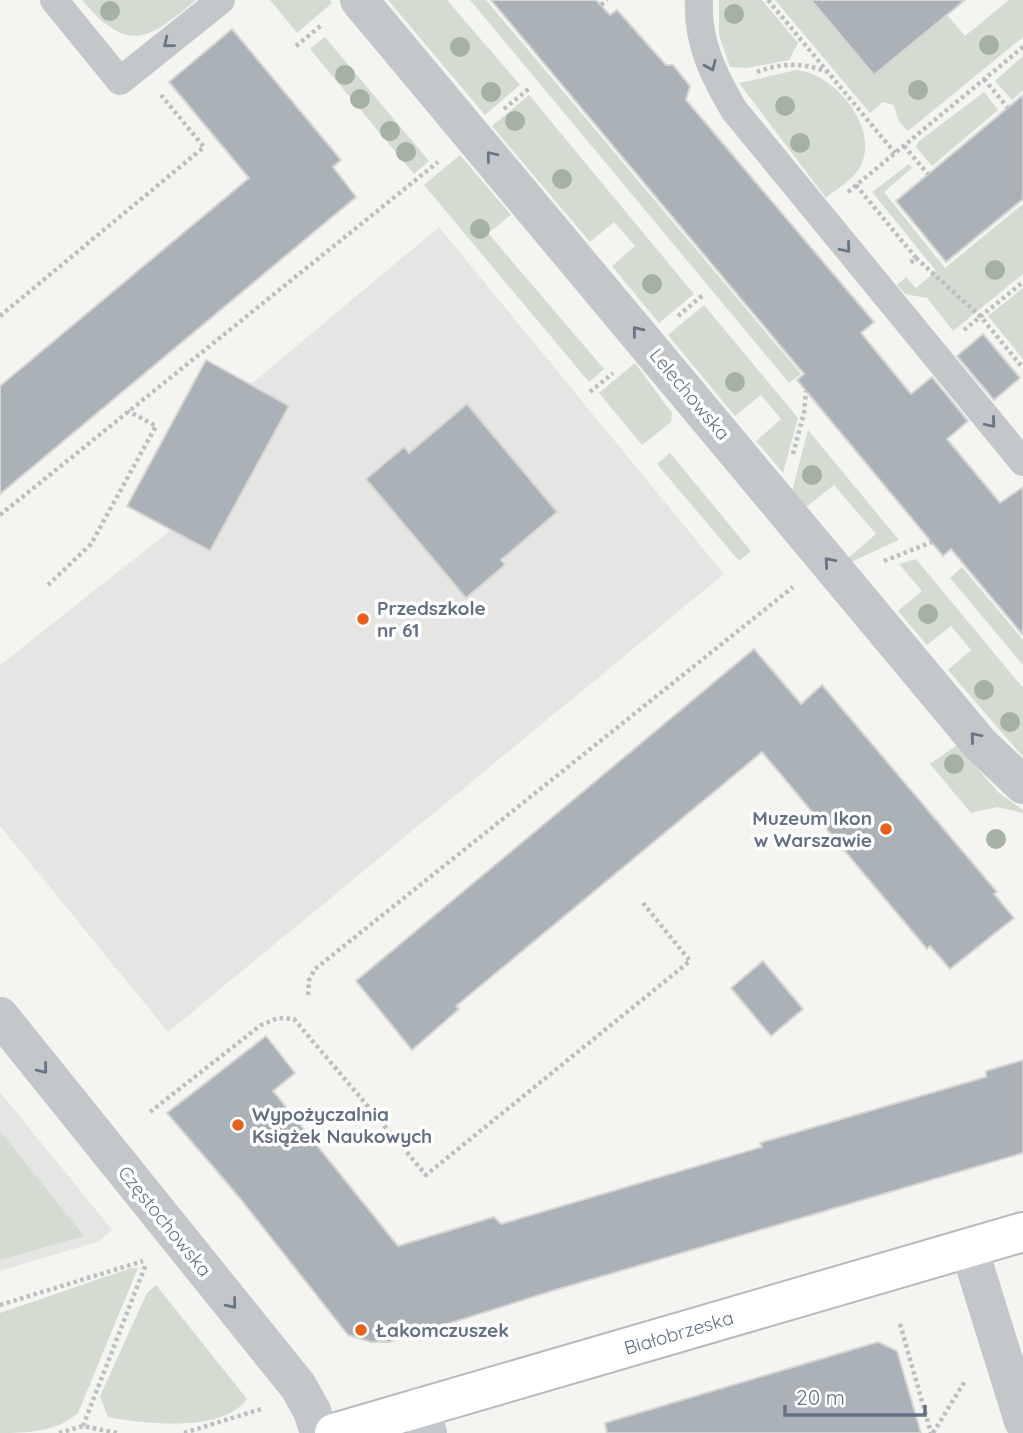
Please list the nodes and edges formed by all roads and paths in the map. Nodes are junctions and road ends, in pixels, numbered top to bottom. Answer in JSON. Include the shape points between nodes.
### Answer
{"nodes":[{"id":1,"x":54,"y":0,"type":"edge"},
{"id":2,"x":221,"y":0,"type":"edge"},
{"id":3,"x":607,"y":0,"type":"edge"},
{"id":4,"x":699,"y":0,"type":"edge"},
{"id":5,"x":768,"y":0,"type":"edge"},
{"id":6,"x":601,"y":5,"type":"dead end"},
{"id":7,"x":346,"y":8,"type":"edge"},
{"id":8,"x":296,"y":46,"type":"dead end"},
{"id":9,"x":1023,"y":47,"type":"edge"},
{"id":10,"x":830,"y":74,"type":"junction"},
{"id":11,"x":750,"y":75,"type":"dead end"},
{"id":12,"x":984,"y":79,"type":"junction"},
{"id":13,"x":154,"y":86,"type":"dead end"},
{"id":14,"x":1008,"y":108,"type":"dead end"},
{"id":15,"x":904,"y":146,"type":"junction"},
{"id":16,"x":895,"y":153,"type":"junction"},
{"id":17,"x":440,"y":161,"type":"dead end"},
{"id":18,"x":928,"y":174,"type":"dead end"},
{"id":19,"x":856,"y":185,"type":"junction"},
{"id":20,"x":838,"y":200,"type":"dead end"},
{"id":21,"x":916,"y":258,"type":"junction"},
{"id":22,"x":902,"y":270,"type":"dead end"},
{"id":23,"x":1023,"y":282,"type":"edge"},
{"id":24,"x":0,"y":316,"type":"edge"},
{"id":25,"x":981,"y":317,"type":"junction"},
{"id":26,"x":957,"y":336,"type":"dead end"},
{"id":27,"x":1023,"y":368,"type":"edge"},
{"id":28,"x":806,"y":391,"type":"dead end"},
{"id":29,"x":128,"y":411,"type":"junction"},
{"id":30,"x":792,"y":459,"type":"dead end"},
{"id":31,"x":1023,"y":462,"type":"edge"},
{"id":32,"x":0,"y":515,"type":"edge"},
{"id":33,"x":932,"y":542,"type":"dead end"},
{"id":34,"x":882,"y":562,"type":"dead end"},
{"id":35,"x":802,"y":579,"type":"dead end"},
{"id":36,"x":48,"y":585,"type":"dead end"},
{"id":37,"x":1023,"y":785,"type":"edge"},
{"id":38,"x":643,"y":903,"type":"dead end"},
{"id":39,"x":308,"y":995,"type":"dead end"},
{"id":40,"x":0,"y":1016,"type":"edge"},
{"id":41,"x":150,"y":1112,"type":"dead end"},
{"id":42,"x":1023,"y":1232,"type":"edge"},
{"id":43,"x":969,"y":1248,"type":"junction"},
{"id":44,"x":0,"y":1305,"type":"edge"},
{"id":45,"x":900,"y":1325,"type":"dead end"},
{"id":46,"x":972,"y":1370,"type":"dead end"},
{"id":47,"x":262,"y":1400,"type":"dead end"},
{"id":48,"x":424,"y":1419,"type":"edge"},
{"id":49,"x":1023,"y":1421,"type":"edge"},
{"id":50,"x":83,"y":1426,"type":"junction"},
{"id":51,"x":59,"y":1433,"type":"edge"},
{"id":52,"x":117,"y":1433,"type":"edge"},
{"id":53,"x":184,"y":1433,"type":"edge"},
{"id":54,"x":319,"y":1433,"type":"edge"},
{"id":55,"x":334,"y":1433,"type":"edge"},
{"id":56,"x":932,"y":1433,"type":"edge"}],
"edges":[{"from":2,"to":1,"type":"lane","one_way":true,"via":[[120,81]]},
{"from":3,"to":6,"type":"path"},
{"from":4,"to":31,"type":"lane","one_way":true,"via":[[698,26],[706,55],[734,110]]},
{"from":5,"to":10,"type":"path"},
{"from":7,"to":8,"type":"path"},
{"from":37,"to":7,"type":"street","name":"Lelechowska","one_way":true,"via":[[980,744]]},
{"from":9,"to":12,"type":"path"},
{"from":10,"to":11,"type":"path","via":[[814,66],[796,65]]},
{"from":10,"to":16,"type":"path"},
{"from":12,"to":14,"type":"path"},
{"from":12,"to":15,"type":"path"},
{"from":13,"to":24,"type":"path","via":[[204,147]]},
{"from":15,"to":16,"type":"path"},
{"from":15,"to":18,"type":"path"},
{"from":16,"to":19,"type":"path"},
{"from":17,"to":29,"type":"path"},
{"from":19,"to":20,"type":"path"},
{"from":19,"to":21,"type":"path"},
{"from":21,"to":22,"type":"path"},
{"from":21,"to":25,"type":"path"},
{"from":23,"to":25,"type":"path"},
{"from":25,"to":26,"type":"path"},
{"from":25,"to":27,"type":"path"},
{"from":28,"to":30,"type":"path"},
{"from":29,"to":32,"type":"path"},
{"from":29,"to":36,"type":"path","via":[[156,426],[91,544]]},
{"from":33,"to":34,"type":"path"},
{"from":35,"to":39,"type":"path","via":[[315,969]]},
{"from":38,"to":41,"type":"path","via":[[690,961],[426,1175],[295,1019],[261,1024]]},
{"from":40,"to":54,"type":"street","name":"Częstochowska","one_way":true,"via":[[298,1386]]},
{"from":42,"to":43,"type":"street","name":"Białobrzeska"},
{"from":43,"to":48,"type":"street","name":"Białobrzeska"},
{"from":43,"to":49,"type":"street"},
{"from":44,"to":50,"type":"path","via":[[147,1260]]},
{"from":45,"to":56,"type":"path"},
{"from":46,"to":56,"type":"path"},
{"from":47,"to":53,"type":"path","via":[[264,1408]]},
{"from":48,"to":55,"type":"street","name":"Białobrzeska"},
{"from":50,"to":51,"type":"path"},
{"from":50,"to":52,"type":"path"}]}
